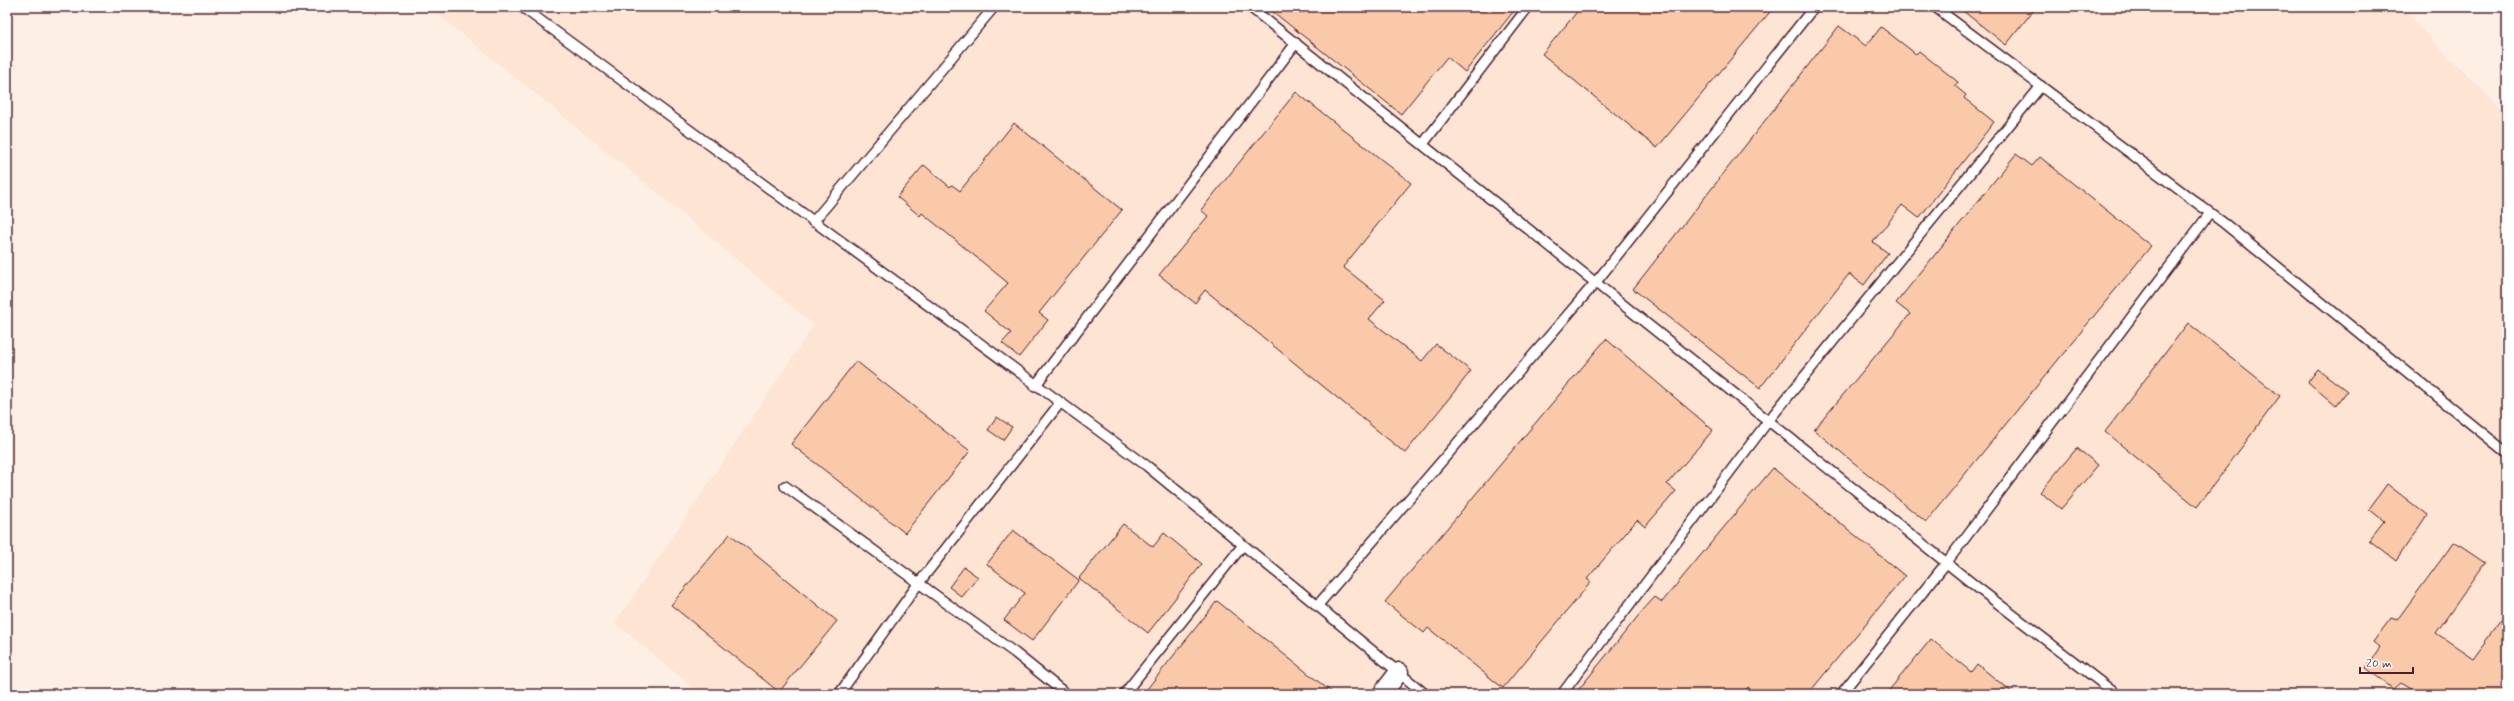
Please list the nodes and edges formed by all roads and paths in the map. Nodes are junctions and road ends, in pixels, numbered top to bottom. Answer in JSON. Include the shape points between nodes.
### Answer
{"nodes":[{"id":1,"x":522,"y":7,"type":"edge"},
{"id":2,"x":994,"y":7,"type":"edge"},
{"id":3,"x":1250,"y":7,"type":"edge"},
{"id":4,"x":1528,"y":7,"type":"edge"},
{"id":5,"x":1814,"y":7,"type":"edge"},
{"id":6,"x":1935,"y":7,"type":"edge"},
{"id":7,"x":1296,"y":43,"type":"junction"},
{"id":8,"x":2041,"y":86,"type":"junction"},
{"id":9,"x":1423,"y":144,"type":"junction"},
{"id":10,"x":2210,"y":214,"type":"junction"},
{"id":11,"x":813,"y":222,"type":"junction"},
{"id":12,"x":1596,"y":282,"type":"junction"},
{"id":13,"x":1035,"y":386,"type":"junction"},
{"id":14,"x":1060,"y":403,"type":"junction"},
{"id":15,"x":1769,"y":420,"type":"junction"},
{"id":16,"x":2507,"y":453,"type":"edge"},
{"id":17,"x":785,"y":486,"type":"dead end"},
{"id":18,"x":1243,"y":545,"type":"junction"},
{"id":19,"x":1947,"y":562,"type":"junction"},
{"id":20,"x":918,"y":584,"type":"junction"},
{"id":21,"x":1317,"y":606,"type":"junction"},
{"id":22,"x":1398,"y":672,"type":"junction"},
{"id":23,"x":839,"y":694,"type":"edge"},
{"id":24,"x":1066,"y":694,"type":"edge"},
{"id":25,"x":1124,"y":694,"type":"edge"},
{"id":26,"x":1382,"y":694,"type":"edge"},
{"id":27,"x":1425,"y":694,"type":"edge"},
{"id":28,"x":1562,"y":694,"type":"edge"},
{"id":29,"x":1841,"y":694,"type":"edge"},
{"id":30,"x":2116,"y":694,"type":"edge"}],
"edges":[{"from":1,"to":11,"type":"lane"},
{"from":2,"to":11,"type":"lane"},
{"from":3,"to":7,"type":"lane"},
{"from":4,"to":9,"type":"lane"},
{"from":5,"to":12,"type":"lane"},
{"from":6,"to":8,"type":"lane"},
{"from":7,"to":9,"type":"lane"},
{"from":7,"to":13,"type":"lane"},
{"from":8,"to":10,"type":"lane"},
{"from":8,"to":15,"type":"lane"},
{"from":9,"to":12,"type":"lane"},
{"from":10,"to":16,"type":"lane"},
{"from":10,"to":19,"type":"lane"},
{"from":11,"to":13,"type":"lane"},
{"from":12,"to":15,"type":"lane"},
{"from":12,"to":21,"type":"lane"},
{"from":13,"to":14,"type":"lane"},
{"from":14,"to":18,"type":"lane","via":[[1147,466]]},
{"from":14,"to":20,"type":"lane"},
{"from":15,"to":19,"type":"lane"},
{"from":15,"to":28,"type":"lane"},
{"from":17,"to":20,"type":"lane"},
{"from":18,"to":21,"type":"lane"},
{"from":18,"to":25,"type":"lane"},
{"from":19,"to":29,"type":"lane"},
{"from":19,"to":30,"type":"lane"},
{"from":20,"to":23,"type":"lane"},
{"from":20,"to":24,"type":"lane"},
{"from":21,"to":22,"type":"lane"},
{"from":22,"to":26,"type":"street"},
{"from":22,"to":27,"type":"lane"}]}
